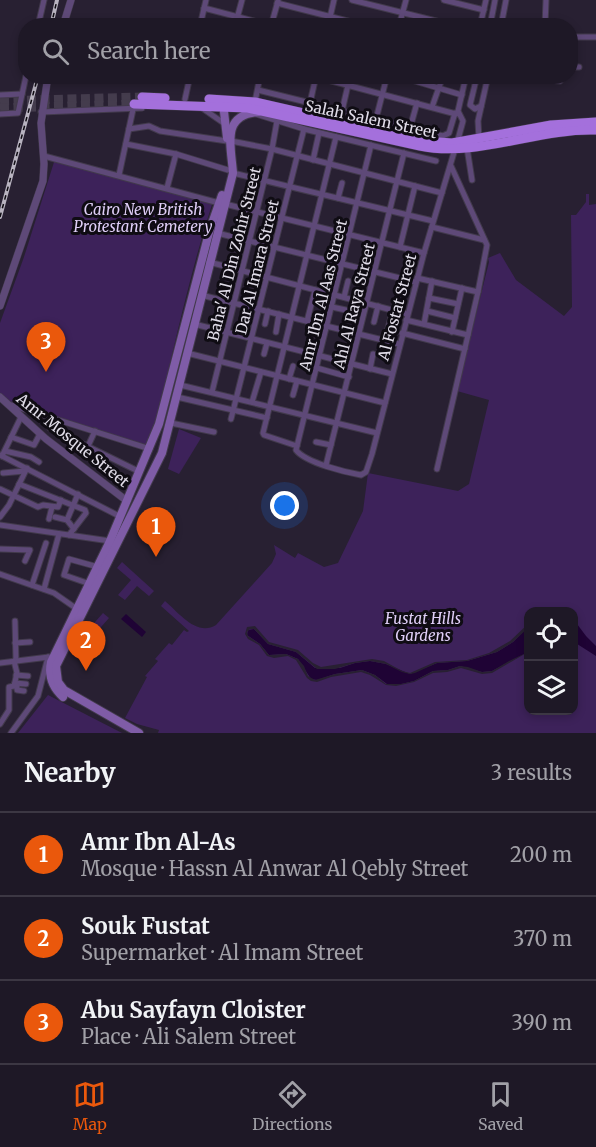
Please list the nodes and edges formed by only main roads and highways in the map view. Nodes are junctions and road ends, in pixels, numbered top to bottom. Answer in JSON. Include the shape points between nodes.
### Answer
{"nodes":[{"id":1,"x":142,"y":97,"type":"tunnel mouth"},
{"id":2,"x":185,"y":103,"type":"junction"},
{"id":3,"x":224,"y":103,"type":"junction"},
{"id":4,"x":134,"y":106,"type":"tunnel mouth"},
{"id":5,"x":251,"y":106,"type":"junction"},
{"id":6,"x":596,"y":122,"type":"edge"},
{"id":7,"x":596,"y":130,"type":"edge"},
{"id":8,"x":229,"y":141,"type":"junction"},
{"id":9,"x":456,"y":146,"type":"junction"},
{"id":10,"x":222,"y":203,"type":"junction"},
{"id":11,"x":149,"y":451,"type":"junction"},
{"id":12,"x":160,"y":458,"type":"junction"},
{"id":13,"x":106,"y":558,"type":"junction"},
{"id":14,"x":53,"y":658,"type":"junction"},
{"id":15,"x":129,"y":733,"type":"edge"},
{"id":16,"x":139,"y":733,"type":"edge"}],
"edges":[{"from":1,"to":2,"type":"highway"},
{"from":2,"to":3,"type":"highway"},
{"from":2,"to":4,"type":"highway"},
{"from":3,"to":5,"type":"highway"},
{"from":3,"to":8,"type":"main road"},
{"from":5,"to":8,"type":"main road","via":[[235,121]]},
{"from":5,"to":9,"type":"highway","name":"Salah Salem Street"},
{"from":5,"to":9,"type":"highway","name":"Salah Salem Street","via":[[428,148]]},
{"from":6,"to":9,"type":"highway","name":"Salah Salem Street","via":[[551,125]]},
{"from":7,"to":9,"type":"highway","name":"Salah Salem Street","via":[[557,132],[467,148]]},
{"from":8,"to":10,"type":"main road","via":[[231,171]]},
{"from":10,"to":11,"type":"main road","via":[[210,229],[162,418]]},
{"from":10,"to":12,"type":"main road"},
{"from":11,"to":12,"type":"main road"},
{"from":11,"to":13,"type":"main road"},
{"from":12,"to":13,"type":"main road"},
{"from":13,"to":14,"type":"main road"},
{"from":13,"to":14,"type":"main road"},
{"from":14,"to":15,"type":"main road","via":[[50,678],[60,694]]},
{"from":14,"to":16,"type":"main road","via":[[58,682],[64,690]]}]}
